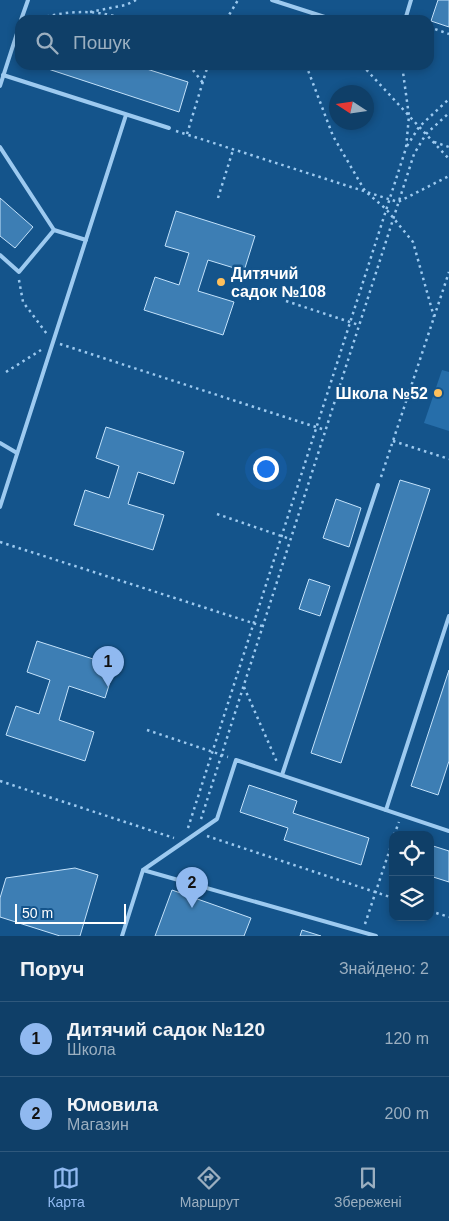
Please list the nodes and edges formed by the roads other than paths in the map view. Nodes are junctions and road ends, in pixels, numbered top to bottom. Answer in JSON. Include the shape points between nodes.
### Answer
{"nodes":[{"id":1,"x":28,"y":0,"type":"edge"},
{"id":2,"x":272,"y":0,"type":"edge"},
{"id":3,"x":411,"y":0,"type":"edge"},
{"id":4,"x":23,"y":15,"type":"edge"},
{"id":5,"x":318,"y":15,"type":"edge"},
{"id":6,"x":406,"y":15,"type":"edge"},
{"id":7,"x":15,"y":39,"type":"edge"},
{"id":8,"x":3,"y":75,"type":"junction"},
{"id":9,"x":0,"y":86,"type":"edge"},
{"id":10,"x":126,"y":115,"type":"junction"},
{"id":11,"x":169,"y":128,"type":"road end"},
{"id":12,"x":0,"y":147,"type":"edge"},
{"id":13,"x":54,"y":230,"type":"junction"},
{"id":14,"x":86,"y":240,"type":"junction"},
{"id":15,"x":0,"y":255,"type":"edge"},
{"id":16,"x":0,"y":443,"type":"edge"},
{"id":17,"x":17,"y":453,"type":"junction"},
{"id":18,"x":378,"y":485,"type":"road end"},
{"id":19,"x":0,"y":507,"type":"edge"},
{"id":20,"x":449,"y":616,"type":"edge"},
{"id":21,"x":282,"y":775,"type":"junction"},
{"id":22,"x":386,"y":810,"type":"junction"},
{"id":23,"x":449,"y":830,"type":"edge"},
{"id":24,"x":143,"y":870,"type":"junction"},
{"id":25,"x":122,"y":936,"type":"edge"},
{"id":26,"x":376,"y":936,"type":"edge"}],
"edges":[{"from":1,"to":4,"type":"lane"},
{"from":2,"to":5,"type":"lane"},
{"from":3,"to":6,"type":"lane"},
{"from":7,"to":8,"type":"lane"},
{"from":8,"to":9,"type":"lane"},
{"from":8,"to":10,"type":"lane"},
{"from":10,"to":11,"type":"lane"},
{"from":10,"to":14,"type":"lane"},
{"from":12,"to":13,"type":"lane"},
{"from":13,"to":14,"type":"lane"},
{"from":13,"to":15,"type":"lane","via":[[19,272]]},
{"from":14,"to":17,"type":"lane"},
{"from":16,"to":17,"type":"lane"},
{"from":17,"to":19,"type":"lane"},
{"from":18,"to":21,"type":"lane"},
{"from":20,"to":22,"type":"lane"},
{"from":21,"to":22,"type":"lane"},
{"from":21,"to":24,"type":"lane","via":[[236,760],[217,819]]},
{"from":22,"to":23,"type":"lane"},
{"from":24,"to":25,"type":"lane"},
{"from":24,"to":26,"type":"lane"}]}
